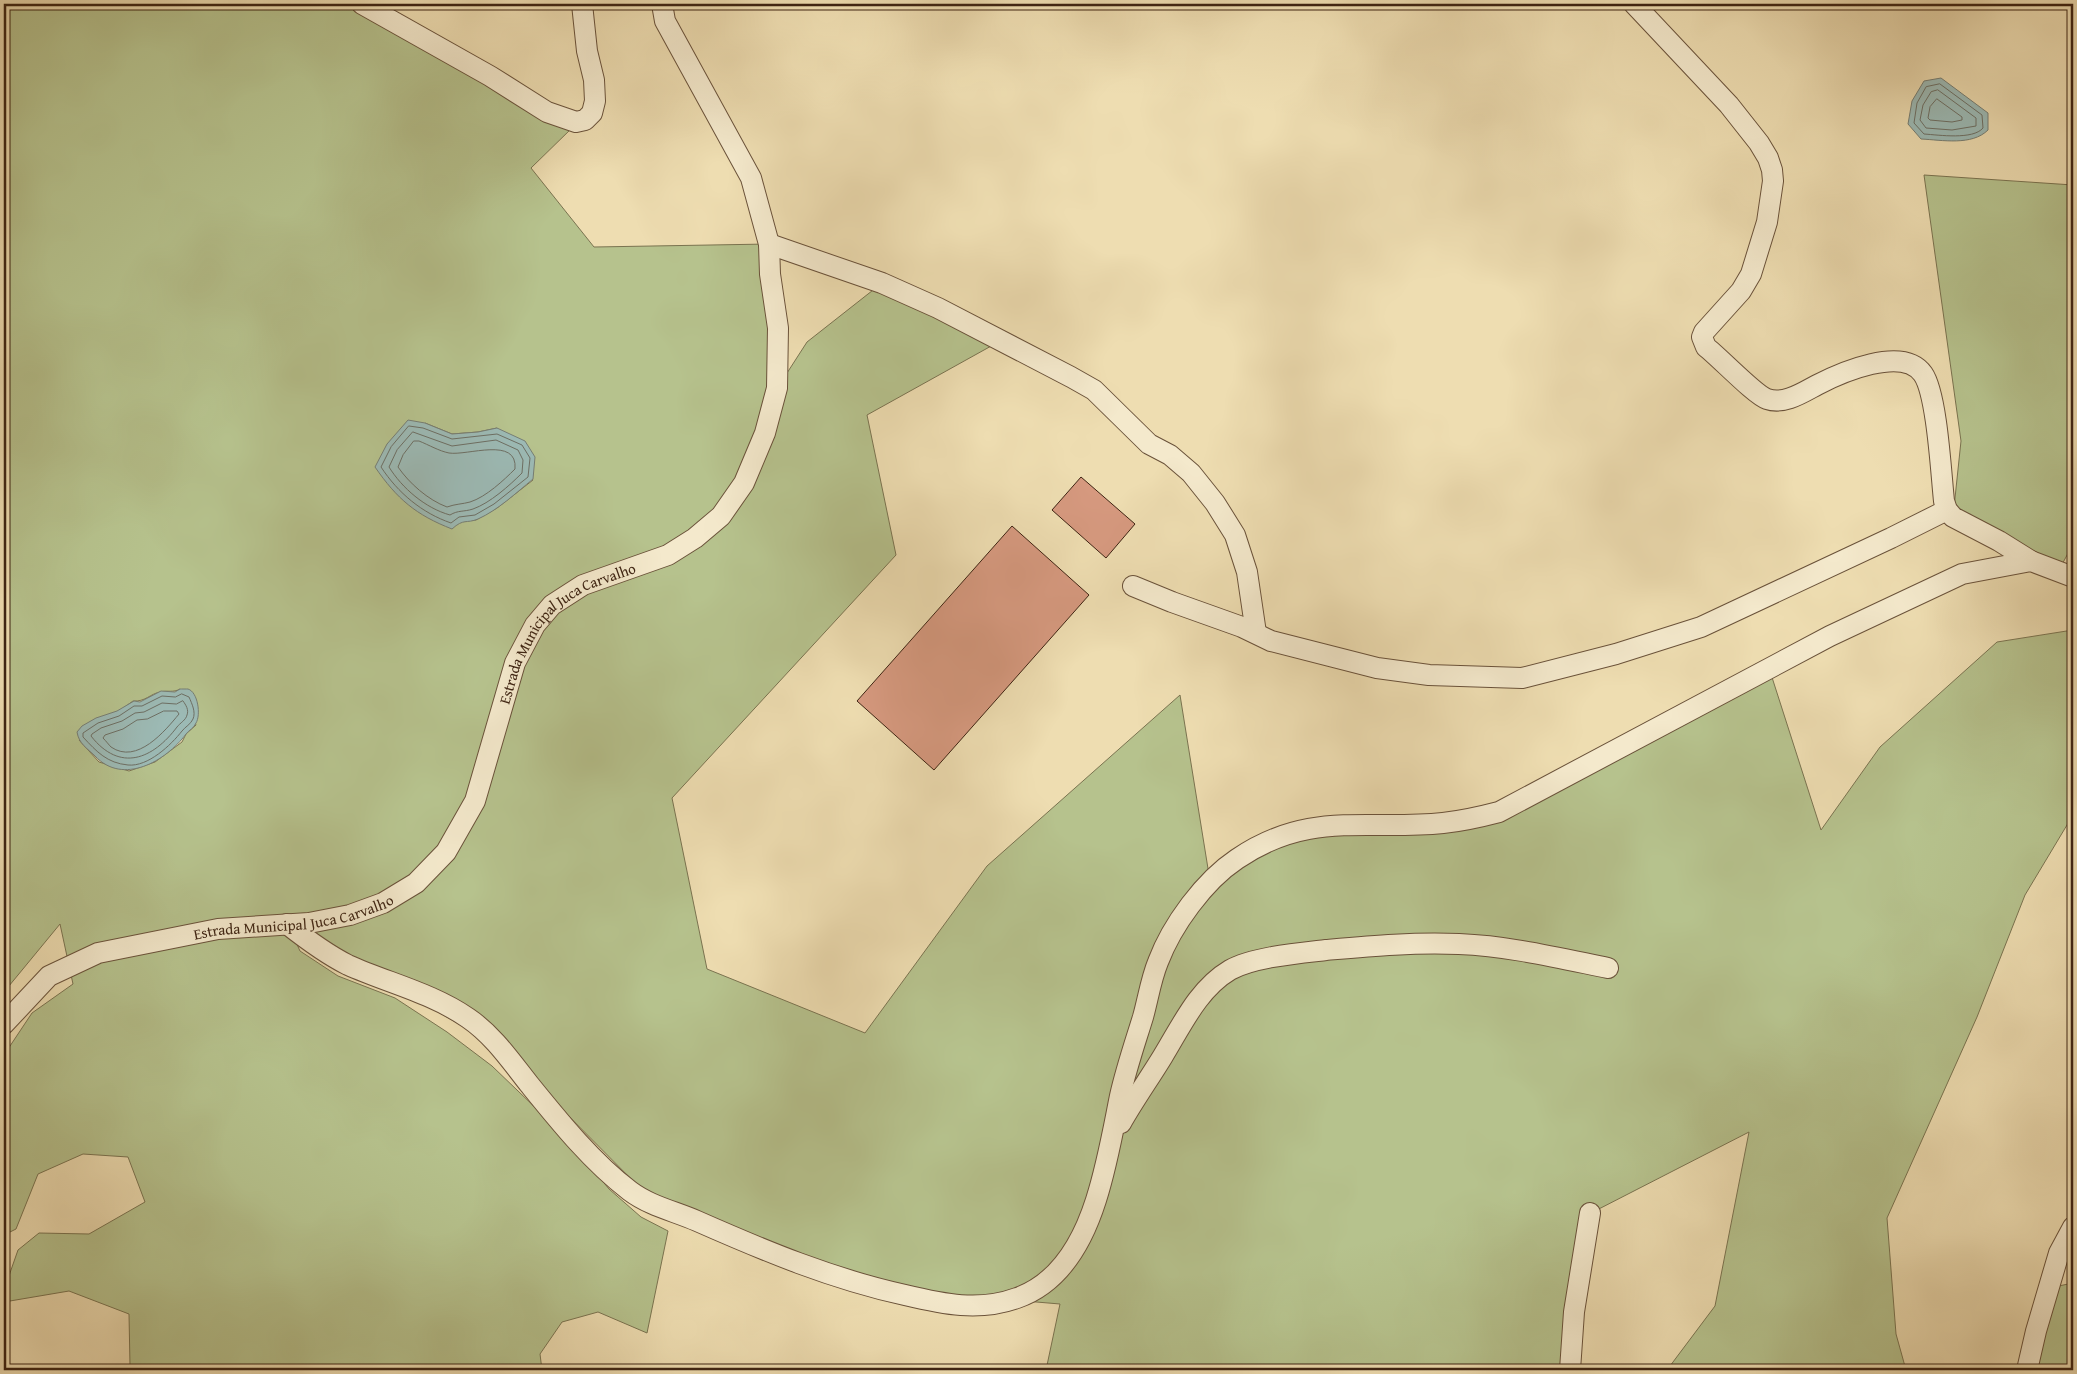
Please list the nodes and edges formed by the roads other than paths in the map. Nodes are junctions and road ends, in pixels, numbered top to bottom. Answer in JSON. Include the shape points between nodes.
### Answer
{"nodes":[{"id":1,"x":362,"y":4,"type":"edge"},
{"id":2,"x":582,"y":4,"type":"edge"},
{"id":3,"x":662,"y":4,"type":"edge"},
{"id":4,"x":1634,"y":4,"type":"edge"},
{"id":5,"x":769,"y":244,"type":"junction"},
{"id":6,"x":1947,"y":510,"type":"junction"},
{"id":7,"x":2031,"y":561,"type":"junction"},
{"id":8,"x":2073,"y":577,"type":"edge"},
{"id":9,"x":1133,"y":586,"type":"dead end"},
{"id":10,"x":1256,"y":633,"type":"junction"},
{"id":11,"x":287,"y":924,"type":"junction"},
{"id":12,"x":1608,"y":968,"type":"dead end"},
{"id":13,"x":4,"y":1024,"type":"edge"},
{"id":14,"x":1111,"y":1143,"type":"junction"},
{"id":15,"x":1590,"y":1213,"type":"dead end"},
{"id":16,"x":2073,"y":1227,"type":"edge"},
{"id":17,"x":1570,"y":1370,"type":"edge"},
{"id":18,"x":2027,"y":1370,"type":"edge"}],
"edges":[{"from":1,"to":2,"type":"street","via":[[547,112],[576,122],[585,120],[592,113],[595,101]]},
{"from":3,"to":5,"type":"street","name":"Estrada Municipal Juca Carvalho","via":[[665,21],[750,178]]},
{"from":4,"to":6,"type":"street","via":[[1729,105],[1758,143],[1772,170],[1767,222],[1750,274],[1741,291],[1704,332],[1704,342],[1760,395],[1776,401],[1789,399],[1833,376],[1861,367],[1884,362],[1914,365],[1923,374],[1932,400]]},
{"from":5,"to":10,"type":"street","via":[[882,283],[938,308],[1094,390],[1149,444],[1170,455],[1191,473],[1215,503],[1235,536],[1247,572]]},
{"from":5,"to":11,"type":"street","name":"Estrada Municipal Juca Carvalho","via":[[778,328],[777,388],[765,433],[744,483],[720,516],[695,538],[668,555],[583,585],[552,605],[535,625],[515,663],[475,801],[446,852],[416,883],[383,903],[350,915]]},
{"from":6,"to":7,"type":"street"},
{"from":6,"to":10,"type":"street","via":[[1701,627],[1616,654],[1522,678],[1429,675],[1378,668],[1271,640]]},
{"from":7,"to":8,"type":"street"},
{"from":7,"to":14,"type":"street","via":[[1962,574],[1899,603],[1769,668],[1499,812],[1439,824],[1344,824],[1296,831],[1263,843],[1234,861],[1189,906],[1158,962],[1121,1091]]},
{"from":9,"to":10,"type":"street"},
{"from":11,"to":13,"type":"street","name":"Estrada Municipal Juca Carvalho","via":[[218,929],[98,953],[49,976]]},
{"from":11,"to":14,"type":"street","via":[[330,956],[467,1017],[502,1049],[550,1110],[594,1158],[646,1202],[798,1264],[871,1288],[974,1307],[1017,1298],[1038,1288],[1072,1256],[1096,1202]]},
{"from":12,"to":14,"type":"street","via":[[1527,952],[1460,944],[1402,944],[1269,957],[1231,970],[1204,992],[1185,1019],[1136,1096]]},
{"from":15,"to":17,"type":"street","via":[[1574,1312]]},
{"from":16,"to":18,"type":"street","via":[[2059,1253]]}]}
